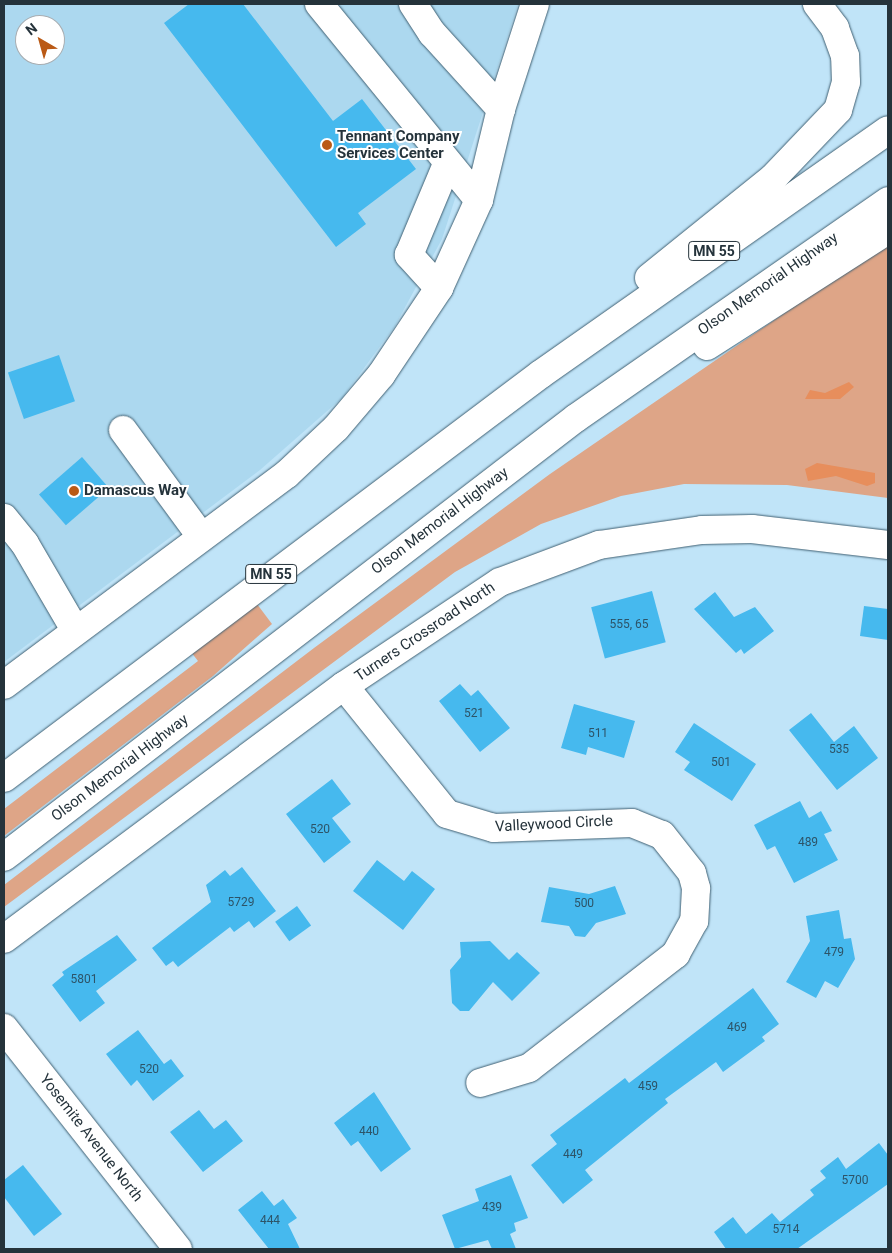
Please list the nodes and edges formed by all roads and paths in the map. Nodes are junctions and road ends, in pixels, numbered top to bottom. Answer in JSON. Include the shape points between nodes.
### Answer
{"nodes":[{"id":1,"x":319,"y":4,"type":"edge"},
{"id":2,"x":413,"y":4,"type":"edge"},
{"id":3,"x":535,"y":4,"type":"edge"},
{"id":4,"x":818,"y":4,"type":"edge"},
{"id":5,"x":501,"y":109,"type":"junction"},
{"id":6,"x":888,"y":130,"type":"edge"},
{"id":7,"x":888,"y":135,"type":"edge"},
{"id":8,"x":447,"y":164,"type":"junction"},
{"id":9,"x":836,"y":165,"type":"junction"},
{"id":10,"x":479,"y":200,"type":"junction"},
{"id":11,"x":884,"y":210,"type":"edge"},
{"id":12,"x":439,"y":288,"type":"junction"},
{"id":13,"x":541,"y":374,"type":"junction"},
{"id":14,"x":123,"y":430,"type":"dead end"},
{"id":15,"x":4,"y":518,"type":"edge"},
{"id":16,"x":202,"y":536,"type":"junction"},
{"id":17,"x":888,"y":545,"type":"edge"},
{"id":18,"x":75,"y":630,"type":"junction"},
{"id":19,"x":4,"y":685,"type":"edge"},
{"id":20,"x":344,"y":686,"type":"junction"},
{"id":21,"x":4,"y":778,"type":"edge"},
{"id":22,"x":4,"y":857,"type":"edge"},
{"id":23,"x":4,"y":939,"type":"edge"},
{"id":24,"x":4,"y":1028,"type":"edge"},
{"id":25,"x":480,"y":1083,"type":"dead end"},
{"id":26,"x":178,"y":1249,"type":"edge"}],
"edges":[{"from":1,"to":8,"type":"main road"},
{"from":2,"to":5,"type":"main road","via":[[432,32]]},
{"from":3,"to":5,"type":"main road"},
{"from":4,"to":13,"type":"main road","via":[[835,28],[845,56],[846,82],[838,110],[773,178],[689,244]]},
{"from":5,"to":10,"type":"main road"},
{"from":6,"to":9,"type":"main road","number":"MN 55"},
{"from":7,"to":9,"type":"main road"},
{"from":8,"to":10,"type":"main road"},
{"from":8,"to":12,"type":"main road","via":[[409,255]]},
{"from":9,"to":13,"type":"main road","number":"MN 55"},
{"from":10,"to":12,"type":"main road"},
{"from":11,"to":22,"type":"main road","name":"Olson Memorial Highway","via":[[745,325],[576,418]]},
{"from":12,"to":16,"type":"main road","via":[[381,375],[336,428],[286,474]]},
{"from":13,"to":21,"type":"main road","number":"MN 55"},
{"from":14,"to":16,"type":"main road"},
{"from":15,"to":18,"type":"main road","via":[[25,544]]},
{"from":16,"to":18,"type":"main road"},
{"from":17,"to":20,"type":"main road","name":"Turners Crossroad North","via":[[752,529],[665,534],[599,545],[500,582]]},
{"from":18,"to":19,"type":"main road"},
{"from":20,"to":23,"type":"main road","name":"Turners Crossroad North"},
{"from":20,"to":25,"type":"main road","name":"Valleywood Circle","via":[[447,814],[494,828],[632,822],[662,835],[692,873],[696,888],[694,921],[676,954],[529,1068]]},
{"from":24,"to":26,"type":"main road","name":"Yosemite Avenue North"}]}
